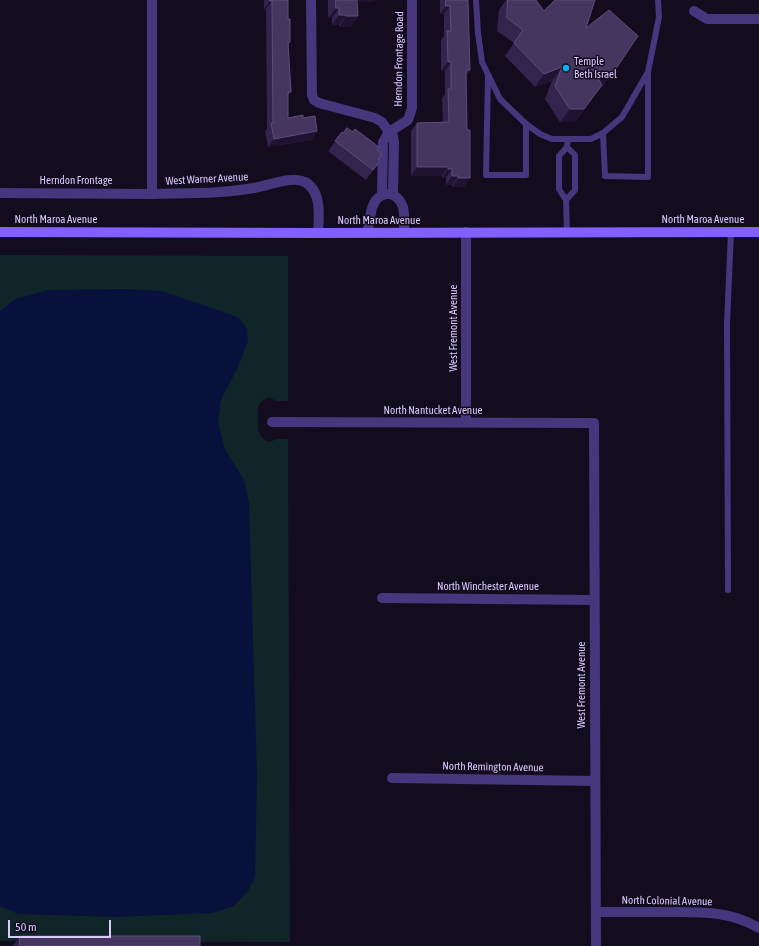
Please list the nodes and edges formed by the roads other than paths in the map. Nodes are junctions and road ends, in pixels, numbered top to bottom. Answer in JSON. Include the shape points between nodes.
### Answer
{"nodes":[{"id":1,"x":152,"y":0,"type":"edge"},
{"id":2,"x":311,"y":0,"type":"edge"},
{"id":3,"x":412,"y":0,"type":"edge"},
{"id":4,"x":476,"y":0,"type":"edge"},
{"id":5,"x":658,"y":0,"type":"edge"},
{"id":6,"x":694,"y":11,"type":"dead end"},
{"id":7,"x":759,"y":19,"type":"edge"},
{"id":8,"x":648,"y":72,"type":"junction"},
{"id":9,"x":488,"y":74,"type":"junction"},
{"id":10,"x":526,"y":124,"type":"junction"},
{"id":11,"x":389,"y":132,"type":"junction"},
{"id":12,"x":603,"y":133,"type":"junction"},
{"id":13,"x":568,"y":139,"type":"junction"},
{"id":14,"x":568,"y":147,"type":"junction"},
{"id":15,"x":0,"y":193,"type":"edge"},
{"id":16,"x":152,"y":194,"type":"junction"},
{"id":17,"x":382,"y":194,"type":"junction"},
{"id":18,"x":393,"y":195,"type":"junction"},
{"id":19,"x":566,"y":200,"type":"junction"},
{"id":20,"x":0,"y":232,"type":"edge"},
{"id":21,"x":404,"y":232,"type":"junction"},
{"id":22,"x":466,"y":232,"type":"junction"},
{"id":23,"x":567,"y":232,"type":"junction"},
{"id":24,"x":731,"y":232,"type":"junction"},
{"id":25,"x":759,"y":232,"type":"edge"},
{"id":26,"x":318,"y":233,"type":"junction"},
{"id":27,"x":367,"y":233,"type":"junction"},
{"id":28,"x":272,"y":422,"type":"dead end"},
{"id":29,"x":466,"y":423,"type":"junction"},
{"id":30,"x":594,"y":423,"type":"joint"},
{"id":31,"x":728,"y":590,"type":"dead end"},
{"id":32,"x":382,"y":598,"type":"dead end"},
{"id":33,"x":594,"y":600,"type":"junction"},
{"id":34,"x":392,"y":778,"type":"dead end"},
{"id":35,"x":595,"y":781,"type":"junction"},
{"id":36,"x":596,"y":912,"type":"junction"},
{"id":37,"x":759,"y":928,"type":"edge"},
{"id":38,"x":596,"y":946,"type":"edge"}],
"edges":[{"from":1,"to":16,"type":"street","name":"West Warner Avenue"},
{"from":2,"to":11,"type":"street","via":[[314,100],[375,118],[382,122]]},
{"from":3,"to":11,"type":"street","name":"Herndon Frontage Road","via":[[412,108],[408,120]]},
{"from":4,"to":9,"type":"lane","via":[[482,62]]},
{"from":5,"to":8,"type":"lane","via":[[659,17]]},
{"from":6,"to":7,"type":"street","via":[[707,19]]},
{"from":8,"to":12,"type":"lane","via":[[622,117]]},
{"from":8,"to":12,"type":"lane","via":[[648,177],[604,176]]},
{"from":9,"to":10,"type":"lane","via":[[500,99]]},
{"from":9,"to":10,"type":"lane","via":[[486,175],[526,175]]},
{"from":10,"to":13,"type":"lane","via":[[552,139]]},
{"from":11,"to":17,"type":"street","via":[[383,142]]},
{"from":11,"to":18,"type":"street","via":[[394,142]]},
{"from":12,"to":13,"type":"lane","via":[[591,139]]},
{"from":13,"to":14,"type":"lane"},
{"from":14,"to":19,"type":"lane","via":[[560,156],[559,189]]},
{"from":14,"to":19,"type":"lane","via":[[575,155],[576,190]]},
{"from":15,"to":16,"type":"street","name":"Herndon Frontage"},
{"from":16,"to":26,"type":"street","name":"West Warner Avenue","via":[[247,190],[297,180],[305,182],[317,198]]},
{"from":17,"to":18,"type":"street"},
{"from":17,"to":27,"type":"street","via":[[372,207]]},
{"from":18,"to":21,"type":"street","via":[[403,207]]},
{"from":19,"to":23,"type":"lane"},
{"from":20,"to":26,"type":"main road","name":"North Maroa Avenue"},
{"from":21,"to":22,"type":"main road","name":"North Maroa Avenue"},
{"from":21,"to":27,"type":"main road","name":"North Maroa Avenue"},
{"from":22,"to":23,"type":"main road","name":"North Maroa Avenue"},
{"from":22,"to":29,"type":"street","name":"West Fremont Avenue"},
{"from":23,"to":24,"type":"main road","name":"North Maroa Avenue"},
{"from":24,"to":25,"type":"main road","name":"North Maroa Avenue"},
{"from":24,"to":31,"type":"lane","via":[[727,324]]},
{"from":26,"to":27,"type":"main road","name":"North Maroa Avenue"},
{"from":28,"to":29,"type":"street","name":"North Nantucket Avenue"},
{"from":29,"to":30,"type":"street","name":"North Nantucket Avenue"},
{"from":30,"to":33,"type":"street","name":"West Fremont Avenue"},
{"from":32,"to":33,"type":"street","name":"North Winchester Avenue"},
{"from":33,"to":35,"type":"street","name":"West Fremont Avenue"},
{"from":34,"to":35,"type":"street","name":"North Remington Avenue"},
{"from":35,"to":36,"type":"street","name":"West Fremont Avenue"},
{"from":36,"to":37,"type":"street","name":"North Colonial Avenue","via":[[707,912],[727,915]]},
{"from":36,"to":38,"type":"street","name":"West Fremont Avenue"}]}
